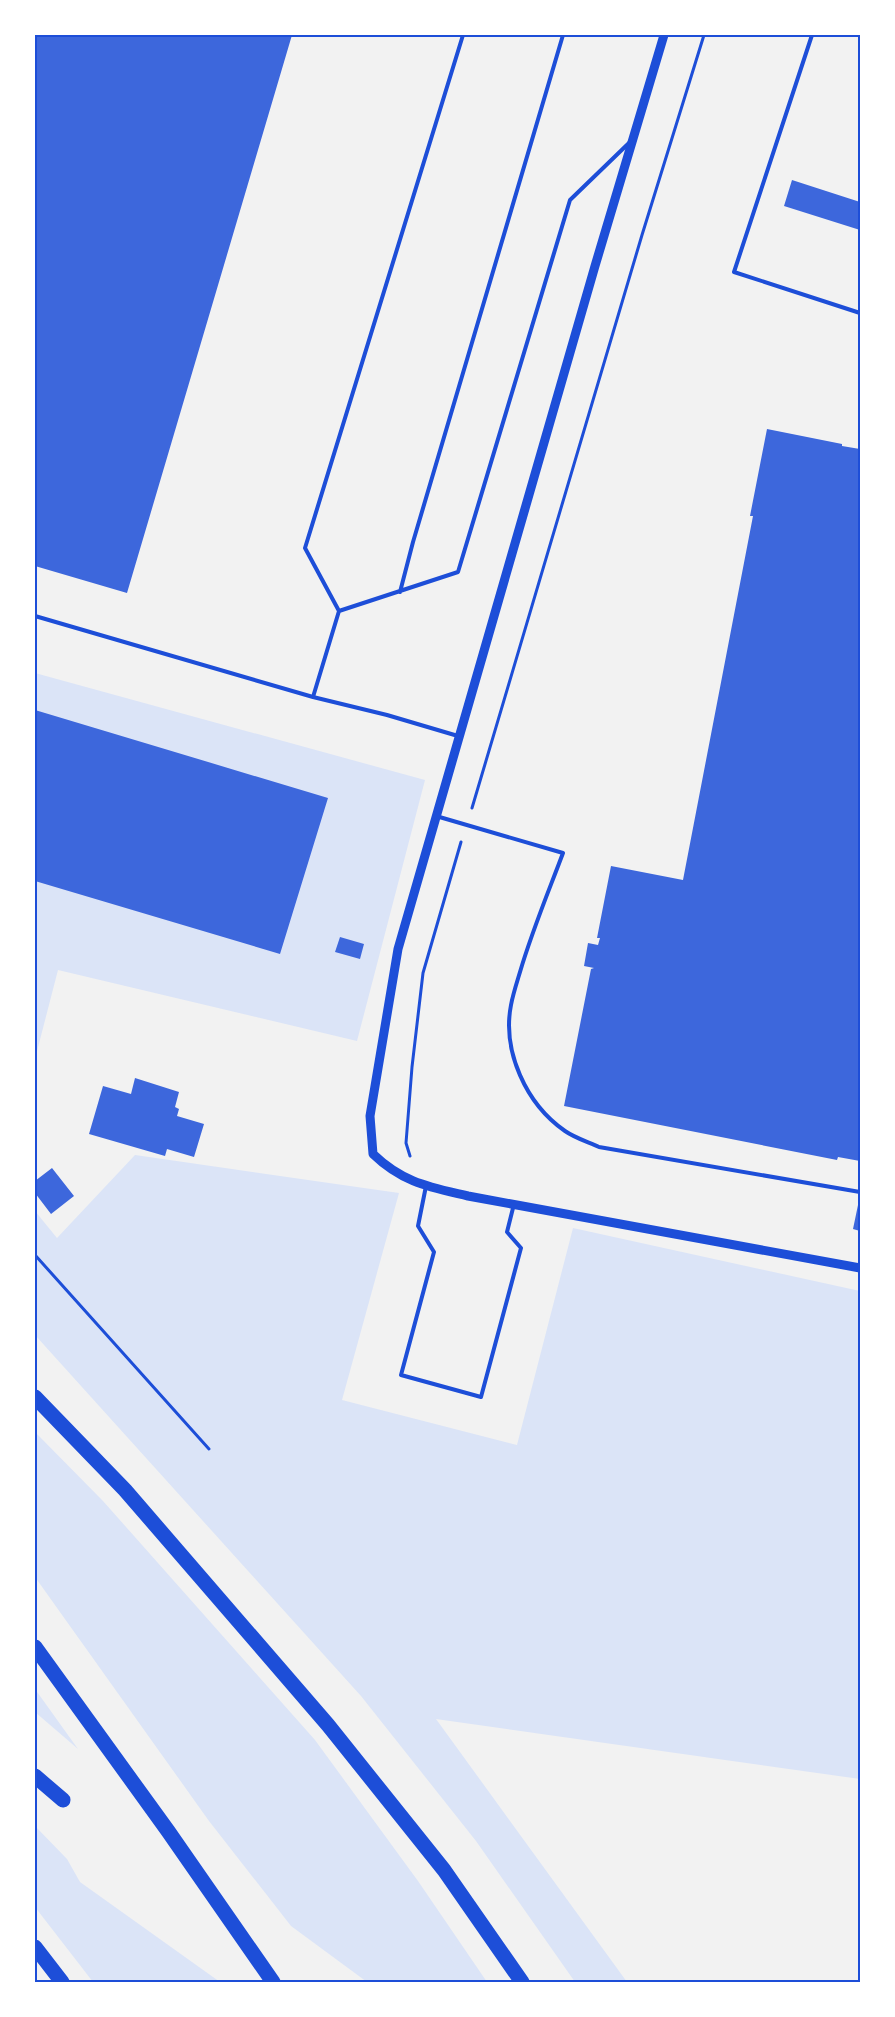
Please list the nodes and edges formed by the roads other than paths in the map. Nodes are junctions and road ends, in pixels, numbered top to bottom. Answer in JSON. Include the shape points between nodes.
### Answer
{"nodes":[{"id":1,"x":462,"y":35,"type":"edge"},
{"id":2,"x":563,"y":35,"type":"edge"},
{"id":3,"x":664,"y":35,"type":"edge"},
{"id":4,"x":812,"y":35,"type":"edge"},
{"id":5,"x":633,"y":138,"type":"junction"},
{"id":6,"x":860,"y":313,"type":"edge"},
{"id":7,"x":400,"y":592,"type":"junction"},
{"id":8,"x":339,"y":611,"type":"junction"},
{"id":9,"x":35,"y":616,"type":"edge"},
{"id":10,"x":314,"y":697,"type":"junction"},
{"id":11,"x":459,"y":736,"type":"junction"},
{"id":12,"x":436,"y":816,"type":"junction"},
{"id":13,"x":423,"y":1185,"type":"junction"},
{"id":14,"x":860,"y":1192,"type":"edge"},
{"id":15,"x":514,"y":1204,"type":"junction"},
{"id":16,"x":860,"y":1268,"type":"edge"},
{"id":17,"x":35,"y":1397,"type":"edge"},
{"id":18,"x":35,"y":1647,"type":"edge"},
{"id":19,"x":35,"y":1776,"type":"edge"},
{"id":20,"x":63,"y":1800,"type":"dead end"},
{"id":21,"x":35,"y":1947,"type":"edge"},
{"id":22,"x":62,"y":1982,"type":"edge"},
{"id":23,"x":272,"y":1982,"type":"edge"},
{"id":24,"x":522,"y":1982,"type":"edge"}],
"edges":[{"from":1,"to":8,"type":"lane","via":[[305,548]]},
{"from":2,"to":7,"type":"lane"},
{"from":3,"to":5,"type":"street"},
{"from":4,"to":6,"type":"lane","via":[[734,272]]},
{"from":5,"to":7,"type":"lane","via":[[570,200],[458,572]]},
{"from":5,"to":11,"type":"street"},
{"from":7,"to":8,"type":"lane"},
{"from":8,"to":10,"type":"lane"},
{"from":9,"to":10,"type":"lane"},
{"from":10,"to":11,"type":"lane"},
{"from":11,"to":12,"type":"street"},
{"from":12,"to":13,"type":"street","via":[[398,949],[370,1116],[373,1154],[388,1169]]},
{"from":12,"to":14,"type":"lane","via":[[563,853],[528,946],[511,1005],[509,1038],[518,1070],[533,1099],[548,1117],[566,1132],[599,1147]]},
{"from":13,"to":15,"type":"street"},
{"from":13,"to":15,"type":"lane","via":[[418,1226],[434,1252],[401,1375],[481,1396],[521,1248],[508,1232]]},
{"from":15,"to":16,"type":"street"},
{"from":17,"to":24,"type":"highway","via":[[125,1490],[328,1724],[444,1870]]},
{"from":18,"to":23,"type":"highway"},
{"from":19,"to":20,"type":"highway"},
{"from":21,"to":22,"type":"highway"}]}
